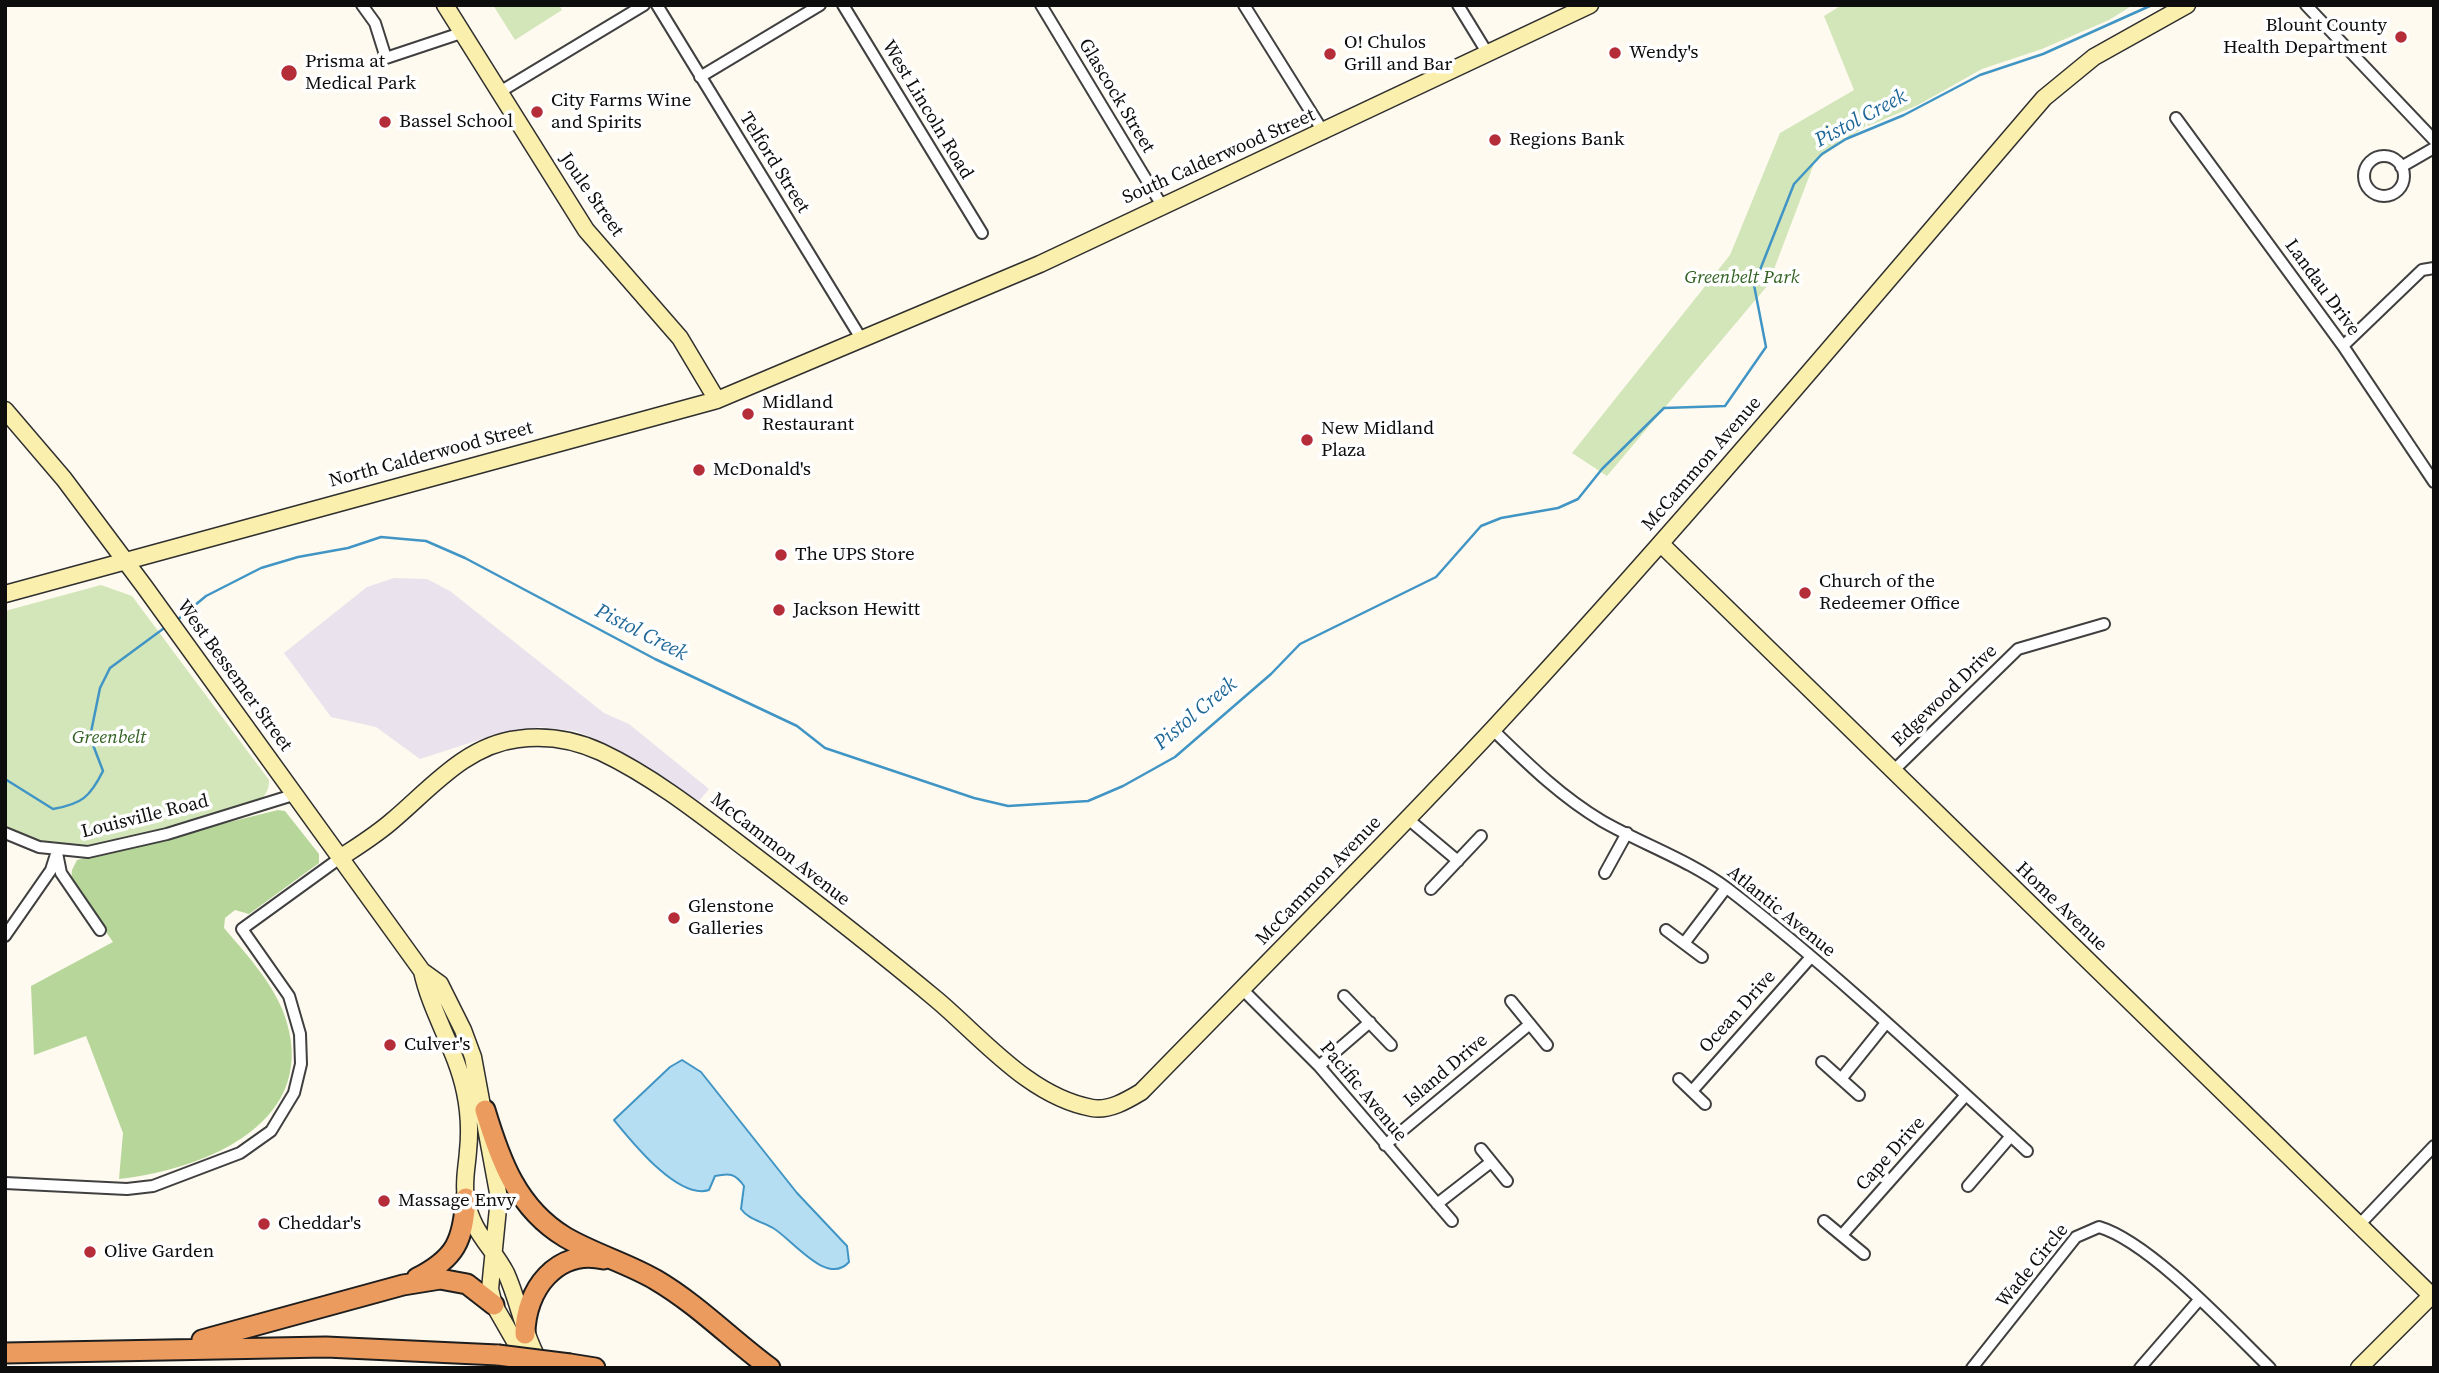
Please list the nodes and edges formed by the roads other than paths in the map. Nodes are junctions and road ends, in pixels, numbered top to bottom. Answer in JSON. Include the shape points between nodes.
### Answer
{"nodes":[{"id":1,"x":362,"y":5,"type":"edge"},
{"id":2,"x":444,"y":5,"type":"edge"},
{"id":3,"x":644,"y":5,"type":"edge"},
{"id":4,"x":657,"y":5,"type":"edge"},
{"id":5,"x":820,"y":5,"type":"edge"},
{"id":6,"x":843,"y":5,"type":"edge"},
{"id":7,"x":1041,"y":5,"type":"edge"},
{"id":8,"x":1244,"y":5,"type":"edge"},
{"id":9,"x":1458,"y":5,"type":"edge"},
{"id":10,"x":1590,"y":5,"type":"edge"},
{"id":11,"x":2187,"y":5,"type":"edge"},
{"id":12,"x":2306,"y":5,"type":"edge"},
{"id":13,"x":461,"y":33,"type":"junction"},
{"id":14,"x":1488,"y":54,"type":"junction"},
{"id":15,"x":700,"y":77,"type":"junction"},
{"id":16,"x":498,"y":93,"type":"junction"},
{"id":17,"x":2176,"y":118,"type":"dead end"},
{"id":18,"x":1324,"y":133,"type":"junction"},
{"id":19,"x":2434,"y":139,"type":"edge"},
{"id":20,"x":2434,"y":148,"type":"edge"},
{"id":21,"x":2401,"y":167,"type":"dead end"},
{"id":22,"x":1161,"y":204,"type":"junction"},
{"id":23,"x":982,"y":233,"type":"dead end"},
{"id":24,"x":2434,"y":268,"type":"edge"},
{"id":25,"x":862,"y":340,"type":"junction"},
{"id":26,"x":2343,"y":346,"type":"junction"},
{"id":27,"x":717,"y":400,"type":"junction"},
{"id":28,"x":5,"y":411,"type":"edge"},
{"id":29,"x":2434,"y":482,"type":"edge"},
{"id":30,"x":1661,"y":544,"type":"junction"},
{"id":31,"x":125,"y":561,"type":"junction"},
{"id":32,"x":5,"y":594,"type":"edge"},
{"id":33,"x":2104,"y":624,"type":"dead end"},
{"id":34,"x":1493,"y":730,"type":"junction"},
{"id":35,"x":1892,"y":772,"type":"junction"},
{"id":36,"x":293,"y":795,"type":"junction"},
{"id":37,"x":1408,"y":819,"type":"junction"},
{"id":38,"x":5,"y":833,"type":"edge"},
{"id":39,"x":1627,"y":833,"type":"junction"},
{"id":40,"x":1481,"y":836,"type":"dead end"},
{"id":41,"x":57,"y":851,"type":"junction"},
{"id":42,"x":340,"y":858,"type":"junction"},
{"id":43,"x":1458,"y":861,"type":"junction"},
{"id":44,"x":1605,"y":873,"type":"dead end"},
{"id":45,"x":1726,"y":888,"type":"junction"},
{"id":46,"x":1431,"y":889,"type":"dead end"},
{"id":47,"x":100,"y":930,"type":"dead end"},
{"id":48,"x":1666,"y":930,"type":"dead end"},
{"id":49,"x":6,"y":933,"type":"edge"},
{"id":50,"x":1685,"y":942,"type":"junction"},
{"id":51,"x":1702,"y":957,"type":"dead end"},
{"id":52,"x":1811,"y":957,"type":"junction"},
{"id":53,"x":422,"y":971,"type":"junction"},
{"id":54,"x":1243,"y":990,"type":"junction"},
{"id":55,"x":1344,"y":996,"type":"dead end"},
{"id":56,"x":1511,"y":1001,"type":"dead end"},
{"id":57,"x":1370,"y":1022,"type":"junction"},
{"id":58,"x":1886,"y":1023,"type":"junction"},
{"id":59,"x":1530,"y":1024,"type":"junction"},
{"id":60,"x":1391,"y":1045,"type":"dead end"},
{"id":61,"x":1547,"y":1045,"type":"dead end"},
{"id":62,"x":1822,"y":1062,"type":"dead end"},
{"id":63,"x":1319,"y":1066,"type":"junction"},
{"id":64,"x":1679,"y":1079,"type":"dead end"},
{"id":65,"x":1841,"y":1079,"type":"junction"},
{"id":66,"x":1692,"y":1091,"type":"junction"},
{"id":67,"x":1859,"y":1095,"type":"dead end"},
{"id":68,"x":1966,"y":1095,"type":"junction"},
{"id":69,"x":1705,"y":1104,"type":"dead end"},
{"id":70,"x":485,"y":1110,"type":"junction"},
{"id":71,"x":2011,"y":1136,"type":"junction"},
{"id":72,"x":1385,"y":1145,"type":"junction"},
{"id":73,"x":2434,"y":1146,"type":"edge"},
{"id":74,"x":1481,"y":1149,"type":"dead end"},
{"id":75,"x":2027,"y":1152,"type":"dead end"},
{"id":76,"x":1491,"y":1162,"type":"junction"},
{"id":77,"x":1507,"y":1181,"type":"dead end"},
{"id":78,"x":5,"y":1184,"type":"edge"},
{"id":79,"x":1968,"y":1186,"type":"dead end"},
{"id":80,"x":466,"y":1198,"type":"junction"},
{"id":81,"x":1437,"y":1204,"type":"junction"},
{"id":82,"x":1452,"y":1221,"type":"dead end"},
{"id":83,"x":1824,"y":1221,"type":"dead end"},
{"id":84,"x":2360,"y":1224,"type":"junction"},
{"id":85,"x":1842,"y":1235,"type":"junction"},
{"id":86,"x":491,"y":1253,"type":"junction"},
{"id":87,"x":1864,"y":1254,"type":"dead end"},
{"id":88,"x":629,"y":1266,"type":"junction"},
{"id":89,"x":403,"y":1285,"type":"junction"},
{"id":90,"x":2432,"y":1297,"type":"edge"},
{"id":91,"x":2199,"y":1300,"type":"junction"},
{"id":92,"x":494,"y":1305,"type":"junction"},
{"id":93,"x":525,"y":1334,"type":"junction"},
{"id":94,"x":152,"y":1350,"type":"junction"},
{"id":95,"x":5,"y":1353,"type":"edge"},
{"id":96,"x":530,"y":1368,"type":"edge"},
{"id":97,"x":543,"y":1368,"type":"edge"},
{"id":98,"x":595,"y":1368,"type":"edge"},
{"id":99,"x":770,"y":1368,"type":"edge"},
{"id":100,"x":1972,"y":1368,"type":"edge"},
{"id":101,"x":2140,"y":1368,"type":"edge"},
{"id":102,"x":2270,"y":1368,"type":"edge"},
{"id":103,"x":2359,"y":1368,"type":"edge"}],
"edges":[{"from":1,"to":13,"type":"street","via":[[375,23],[386,58]]},
{"from":2,"to":13,"type":"street","name":"Joule Street"},
{"from":3,"to":16,"type":"street"},
{"from":4,"to":15,"type":"street","name":"Telford Street"},
{"from":5,"to":15,"type":"street"},
{"from":6,"to":23,"type":"street","name":"West Lincoln Road"},
{"from":7,"to":22,"type":"street","name":"Glascock Street"},
{"from":8,"to":18,"type":"street"},
{"from":9,"to":14,"type":"street"},
{"from":10,"to":14,"type":"street","name":"South Calderwood Street"},
{"from":11,"to":30,"type":"street","name":"McCammon Avenue","via":[[2094,57],[2044,98]]},
{"from":12,"to":19,"type":"street"},
{"from":13,"to":16,"type":"street","name":"Joule Street"},
{"from":14,"to":18,"type":"street","name":"South Calderwood Street"},
{"from":15,"to":25,"type":"street","name":"Telford Street"},
{"from":16,"to":27,"type":"street","name":"Joule Street","via":[[586,230],[680,338]]},
{"from":17,"to":26,"type":"street","name":"Landau Drive"},
{"from":18,"to":22,"type":"street","name":"South Calderwood Street"},
{"from":20,"to":21,"type":"street"},
{"from":22,"to":25,"type":"street","name":"South Calderwood Street","via":[[1040,264]]},
{"from":24,"to":26,"type":"street","via":[[2422,270]]},
{"from":25,"to":27,"type":"street","name":"North Calderwood Street"},
{"from":26,"to":29,"type":"street","name":"Landau Drive"},
{"from":27,"to":31,"type":"street","name":"North Calderwood Street"},
{"from":28,"to":31,"type":"street","name":"West Bessemer Street","via":[[64,479]]},
{"from":30,"to":34,"type":"street","name":"McCammon Avenue"},
{"from":30,"to":35,"type":"street","name":"Home Avenue"},
{"from":31,"to":32,"type":"street","name":"North Calderwood Street"},
{"from":31,"to":36,"type":"street","name":"West Bessemer Street"},
{"from":33,"to":35,"type":"street","name":"Edgewood Drive","via":[[2018,649]]},
{"from":34,"to":37,"type":"street","name":"McCammon Avenue"},
{"from":34,"to":39,"type":"street","name":"Atlantic Avenue","via":[[1554,789]]},
{"from":35,"to":84,"type":"street","name":"Home Avenue"},
{"from":36,"to":41,"type":"street","name":"Louisville Road","via":[[167,834],[88,852]]},
{"from":36,"to":42,"type":"street","name":"West Bessemer Street"},
{"from":37,"to":43,"type":"street"},
{"from":37,"to":54,"type":"street","name":"McCammon Avenue"},
{"from":38,"to":41,"type":"street","name":"Louisville Road"},
{"from":39,"to":44,"type":"street"},
{"from":39,"to":45,"type":"street","name":"Atlantic Avenue"},
{"from":40,"to":43,"type":"street"},
{"from":41,"to":47,"type":"street","via":[[61,873]]},
{"from":41,"to":49,"type":"street","via":[[51,870]]},
{"from":42,"to":53,"type":"street","name":"West Bessemer Street"},
{"from":42,"to":54,"type":"street","name":"McCammon Avenue","via":[[481,750],[517,739],[566,740],[601,752],[703,816],[938,1001],[1006,1061],[1069,1102],[1095,1109],[1123,1103],[1141,1092]]},
{"from":42,"to":78,"type":"street","via":[[242,929],[289,996],[300,1034],[301,1064],[294,1093],[271,1131],[240,1153],[153,1186]]},
{"from":43,"to":46,"type":"street"},
{"from":45,"to":50,"type":"street"},
{"from":45,"to":52,"type":"street","name":"Atlantic Avenue"},
{"from":48,"to":50,"type":"street"},
{"from":50,"to":51,"type":"street"},
{"from":52,"to":58,"type":"street","name":"Atlantic Avenue"},
{"from":52,"to":66,"type":"street","name":"Ocean Drive"},
{"from":53,"to":70,"type":"street","name":"West Bessemer Street","via":[[440,984],[463,1030]]},
{"from":53,"to":80,"type":"street","name":"West Bessemer Street","via":[[465,1093],[469,1132]]},
{"from":54,"to":63,"type":"street","name":"Pacific Avenue"},
{"from":55,"to":57,"type":"street"},
{"from":56,"to":59,"type":"street"},
{"from":57,"to":60,"type":"street"},
{"from":57,"to":63,"type":"street"},
{"from":58,"to":65,"type":"street"},
{"from":58,"to":68,"type":"street","name":"Atlantic Avenue"},
{"from":59,"to":61,"type":"street"},
{"from":59,"to":72,"type":"street","name":"Island Drive"},
{"from":62,"to":65,"type":"street"},
{"from":63,"to":72,"type":"street","name":"Pacific Avenue"},
{"from":64,"to":66,"type":"street"},
{"from":65,"to":67,"type":"street"},
{"from":66,"to":69,"type":"street"},
{"from":68,"to":71,"type":"street","name":"Atlantic Avenue"},
{"from":68,"to":85,"type":"street","name":"Cape Drive"},
{"from":70,"to":86,"type":"street","name":"West Bessemer Street","via":[[499,1198]]},
{"from":70,"to":88,"type":"highway","via":[[508,1176],[538,1215],[565,1236]]},
{"from":71,"to":75,"type":"street","name":"Atlantic Avenue"},
{"from":71,"to":79,"type":"street"},
{"from":72,"to":81,"type":"street","name":"Pacific Avenue"},
{"from":73,"to":84,"type":"street"},
{"from":74,"to":76,"type":"street"},
{"from":76,"to":77,"type":"street"},
{"from":76,"to":81,"type":"street"},
{"from":80,"to":86,"type":"street","name":"West Bessemer Street"},
{"from":80,"to":89,"type":"highway","via":[[462,1233],[450,1256]]},
{"from":81,"to":82,"type":"street","name":"Pacific Avenue"},
{"from":83,"to":85,"type":"street"},
{"from":84,"to":90,"type":"street","name":"Home Avenue"},
{"from":85,"to":87,"type":"street"},
{"from":86,"to":92,"type":"street","name":"West Bessemer Street"},
{"from":86,"to":93,"type":"street","name":"West Bessemer Street","via":[[506,1275]]},
{"from":88,"to":93,"type":"highway","via":[[582,1257],[553,1269],[532,1295]]},
{"from":88,"to":99,"type":"highway","via":[[682,1298]]},
{"from":89,"to":92,"type":"highway","via":[[455,1280],[476,1289]]},
{"from":89,"to":94,"type":"highway","via":[[240,1332]]},
{"from":90,"to":103,"type":"street"},
{"from":91,"to":100,"type":"street","name":"Wade Circle","via":[[2127,1238],[2099,1227],[2087,1230],[2076,1237]]},
{"from":91,"to":101,"type":"street"},
{"from":91,"to":102,"type":"street","name":"Wade Circle"},
{"from":92,"to":96,"type":"street","name":"West Bessemer Street"},
{"from":93,"to":97,"type":"street","name":"West Bessemer Street"},
{"from":94,"to":95,"type":"highway"},
{"from":94,"to":98,"type":"highway","bridge":true,"via":[[403,1348]]}]}
